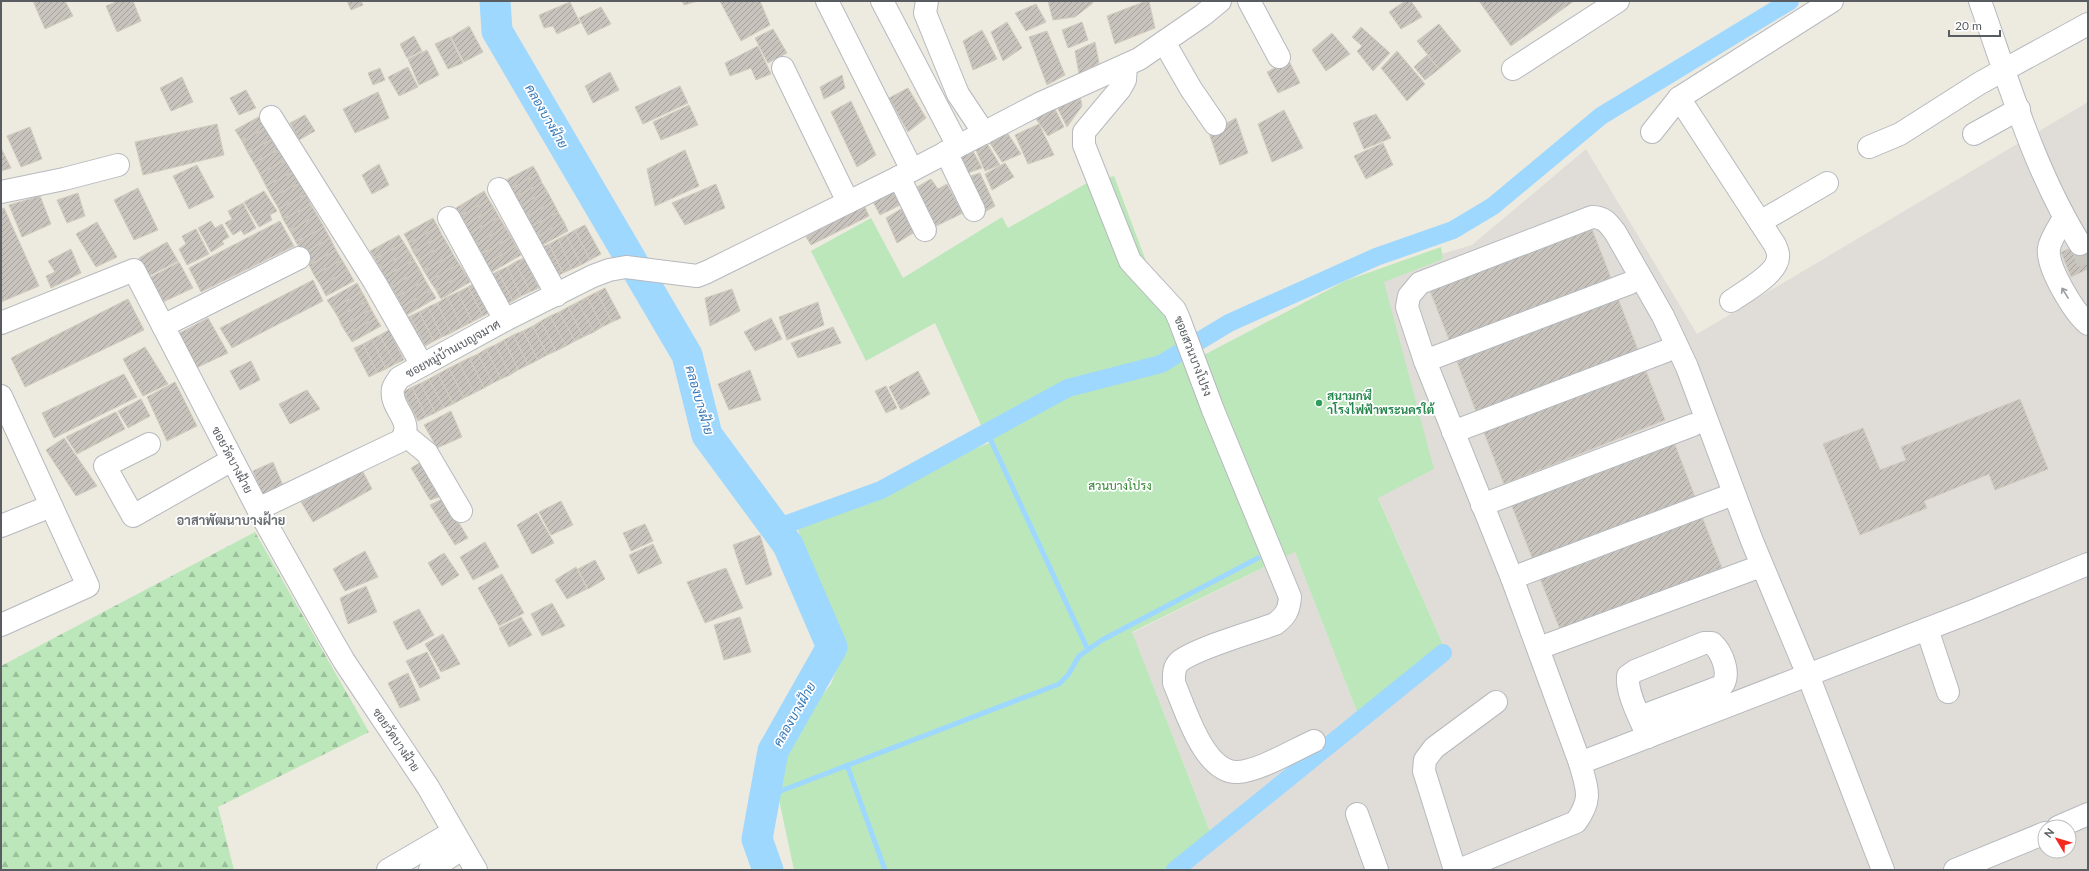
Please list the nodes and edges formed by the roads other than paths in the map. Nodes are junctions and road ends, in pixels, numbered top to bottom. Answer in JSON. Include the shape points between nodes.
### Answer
{"nodes":[{"id":1,"x":827,"y":1,"type":"edge"},
{"id":2,"x":882,"y":1,"type":"edge"},
{"id":3,"x":927,"y":1,"type":"edge"},
{"id":4,"x":1220,"y":1,"type":"edge"},
{"id":5,"x":1249,"y":1,"type":"edge"},
{"id":6,"x":1618,"y":1,"type":"edge"},
{"id":7,"x":1832,"y":1,"type":"edge"},
{"id":8,"x":1980,"y":1,"type":"edge"},
{"id":9,"x":2088,"y":24,"type":"edge"},
{"id":10,"x":1164,"y":42,"type":"junction"},
{"id":11,"x":1279,"y":57,"type":"dead end"},
{"id":12,"x":1126,"y":65,"type":"junction"},
{"id":13,"x":783,"y":68,"type":"dead end"},
{"id":14,"x":1513,"y":69,"type":"dead end"},
{"id":15,"x":2004,"y":70,"type":"junction"},
{"id":16,"x":1679,"y":98,"type":"junction"},
{"id":17,"x":2019,"y":109,"type":"junction"},
{"id":18,"x":271,"y":117,"type":"dead end"},
{"id":19,"x":1215,"y":124,"type":"dead end"},
{"id":20,"x":984,"y":132,"type":"junction"},
{"id":21,"x":1652,"y":132,"type":"dead end"},
{"id":22,"x":1974,"y":134,"type":"dead end"},
{"id":23,"x":1869,"y":147,"type":"dead end"},
{"id":24,"x":952,"y":149,"type":"junction"},
{"id":25,"x":118,"y":165,"type":"dead end"},
{"id":26,"x":906,"y":174,"type":"junction"},
{"id":27,"x":1827,"y":183,"type":"dead end"},
{"id":28,"x":499,"y":189,"type":"dead end"},
{"id":29,"x":1,"y":192,"type":"edge"},
{"id":30,"x":848,"y":202,"type":"junction"},
{"id":31,"x":974,"y":210,"type":"dead end"},
{"id":32,"x":448,"y":218,"type":"dead end"},
{"id":33,"x":2064,"y":218,"type":"junction"},
{"id":34,"x":1760,"y":222,"type":"junction"},
{"id":35,"x":925,"y":230,"type":"dead end"},
{"id":36,"x":2080,"y":244,"type":"tunnel mouth"},
{"id":37,"x":299,"y":258,"type":"dead end"},
{"id":38,"x":1630,"y":283,"type":"dead end"},
{"id":39,"x":558,"y":294,"type":"junction"},
{"id":40,"x":1731,"y":301,"type":"dead end"},
{"id":41,"x":505,"y":320,"type":"junction"},
{"id":42,"x":2086,"y":320,"type":"edge"},
{"id":43,"x":1,"y":323,"type":"edge"},
{"id":44,"x":162,"y":326,"type":"junction"},
{"id":45,"x":1666,"y":351,"type":"dead end"},
{"id":46,"x":1425,"y":361,"type":"junction"},
{"id":47,"x":422,"y":365,"type":"junction"},
{"id":48,"x":1,"y":396,"type":"edge"},
{"id":49,"x":1693,"y":425,"type":"dead end"},
{"id":50,"x":1453,"y":432,"type":"junction"},
{"id":51,"x":405,"y":435,"type":"junction"},
{"id":52,"x":149,"y":444,"type":"dead end"},
{"id":53,"x":232,"y":460,"type":"junction"},
{"id":54,"x":1723,"y":498,"type":"dead end"},
{"id":55,"x":1482,"y":505,"type":"junction"},
{"id":56,"x":51,"y":506,"type":"junction"},
{"id":57,"x":258,"y":509,"type":"junction"},
{"id":58,"x":460,"y":512,"type":"dead end"},
{"id":59,"x":1,"y":526,"type":"edge"},
{"id":60,"x":2088,"y":564,"type":"edge"},
{"id":61,"x":1753,"y":569,"type":"dead end"},
{"id":62,"x":1512,"y":578,"type":"junction"},
{"id":63,"x":1,"y":625,"type":"edge"},
{"id":64,"x":1927,"y":628,"type":"junction"},
{"id":65,"x":1539,"y":648,"type":"junction"},
{"id":66,"x":1808,"y":675,"type":"junction"},
{"id":67,"x":1948,"y":692,"type":"dead end"},
{"id":68,"x":1496,"y":702,"type":"dead end"},
{"id":69,"x":1640,"y":717,"type":"dead end"},
{"id":70,"x":1648,"y":737,"type":"junction"},
{"id":71,"x":1314,"y":741,"type":"dead end"},
{"id":72,"x":1580,"y":763,"type":"junction"},
{"id":73,"x":1357,"y":814,"type":"dead end"},
{"id":74,"x":2088,"y":814,"type":"edge"},
{"id":75,"x":2076,"y":819,"type":"edge"},
{"id":76,"x":2037,"y":835,"type":"edge"},
{"id":77,"x":458,"y":840,"type":"junction"},
{"id":78,"x":388,"y":870,"type":"edge"},
{"id":79,"x":430,"y":870,"type":"edge"},
{"id":80,"x":476,"y":870,"type":"edge"},
{"id":81,"x":1377,"y":870,"type":"edge"},
{"id":82,"x":1455,"y":870,"type":"edge"},
{"id":83,"x":1459,"y":870,"type":"edge"},
{"id":84,"x":1883,"y":870,"type":"edge"},
{"id":85,"x":1955,"y":870,"type":"edge"}],
"edges":[{"from":1,"to":26,"type":"street"},
{"from":2,"to":24,"type":"street"},
{"from":3,"to":20,"type":"street","via":[[925,13],[958,94]]},
{"from":4,"to":10,"type":"street"},
{"from":5,"to":11,"type":"street"},
{"from":6,"to":14,"type":"street"},
{"from":7,"to":16,"type":"street"},
{"from":8,"to":15,"type":"street"},
{"from":9,"to":15,"type":"street"},
{"from":10,"to":12,"type":"street"},
{"from":10,"to":19,"type":"street"},
{"from":12,"to":20,"type":"street"},
{"from":12,"to":71,"type":"street","name":"ซอยสวนบางโปรง","via":[[1125,80],[1084,132],[1084,145],[1130,262],[1175,310],[1290,597],[1289,610],[1283,619],[1275,624],[1178,663],[1173,672],[1174,683],[1205,752],[1214,763],[1226,769],[1237,772],[1254,768]]},
{"from":13,"to":30,"type":"street"},
{"from":15,"to":17,"type":"street"},
{"from":15,"to":23,"type":"street","via":[[1900,134]]},
{"from":16,"to":21,"type":"street"},
{"from":16,"to":34,"type":"street"},
{"from":17,"to":22,"type":"street"},
{"from":17,"to":33,"type":"street"},
{"from":18,"to":47,"type":"street","via":[[374,281]]},
{"from":20,"to":24,"type":"street"},
{"from":24,"to":26,"type":"street"},
{"from":24,"to":31,"type":"street"},
{"from":25,"to":29,"type":"street"},
{"from":26,"to":30,"type":"street"},
{"from":26,"to":35,"type":"street"},
{"from":27,"to":34,"type":"street"},
{"from":28,"to":39,"type":"street"},
{"from":30,"to":39,"type":"street","name":"ซอยหมู่บ้านเบญจมาศ","via":[[697,276],[626,267],[593,276]]},
{"from":32,"to":41,"type":"street"},
{"from":33,"to":36,"type":"street"},
{"from":42,"to":33,"type":"street","one_way":true,"via":[[2062,288],[2051,263],[2049,249]]},
{"from":34,"to":40,"type":"street","via":[[1775,245],[1779,256],[1777,264]]},
{"from":37,"to":44,"type":"street"},
{"from":38,"to":46,"type":"street"},
{"from":39,"to":41,"type":"street","name":"ซอยหมู่บ้านเบญจมาศ"},
{"from":41,"to":47,"type":"street","name":"ซอยหมู่บ้านเบญจมาศ"},
{"from":43,"to":44,"type":"street","name":"ซอยวัดบางฝ้าย","via":[[134,270]]},
{"from":44,"to":53,"type":"street","name":"ซอยวัดบางฝ้าย"},
{"from":45,"to":50,"type":"street"},
{"from":46,"to":50,"type":"street"},
{"from":46,"to":66,"type":"street","via":[[1407,307],[1409,296],[1420,283],[1592,217],[1605,220],[1615,232],[1663,316],[1687,367],[1752,541]]},
{"from":47,"to":51,"type":"street","name":"ซอยหมู่บ้านเบญจมาศ","via":[[399,378],[392,389],[406,426]]},
{"from":48,"to":56,"type":"street"},
{"from":49,"to":55,"type":"street"},
{"from":50,"to":55,"type":"street"},
{"from":51,"to":57,"type":"street","via":[[400,441],[385,449]]},
{"from":51,"to":58,"type":"street","via":[[427,453]]},
{"from":52,"to":53,"type":"street","via":[[105,466],[133,516]]},
{"from":53,"to":57,"type":"street","name":"ซอยวัดบางฝ้าย"},
{"from":54,"to":62,"type":"street"},
{"from":55,"to":62,"type":"street"},
{"from":56,"to":59,"type":"street"},
{"from":56,"to":63,"type":"street","via":[[88,586]]},
{"from":57,"to":77,"type":"street","name":"ซอยวัดบางฝ้าย","via":[[344,661],[428,788]]},
{"from":60,"to":64,"type":"street"},
{"from":61,"to":65,"type":"street"},
{"from":62,"to":65,"type":"street"},
{"from":64,"to":66,"type":"street"},
{"from":64,"to":67,"type":"street"},
{"from":65,"to":72,"type":"street"},
{"from":66,"to":70,"type":"street"},
{"from":66,"to":84,"type":"street"},
{"from":68,"to":82,"type":"street","via":[[1434,748],[1425,760],[1424,771]]},
{"from":69,"to":70,"type":"street"},
{"from":70,"to":72,"type":"street"},
{"from":72,"to":83,"type":"street","via":[[1588,797],[1585,810],[1576,822]]},
{"from":73,"to":81,"type":"street"},
{"from":74,"to":75,"type":"street"},
{"from":76,"to":85,"type":"street"},
{"from":77,"to":78,"type":"street"},
{"from":77,"to":79,"type":"street"},
{"from":77,"to":80,"type":"street","name":"ซอยวัดบางฝ้าย"}]}
